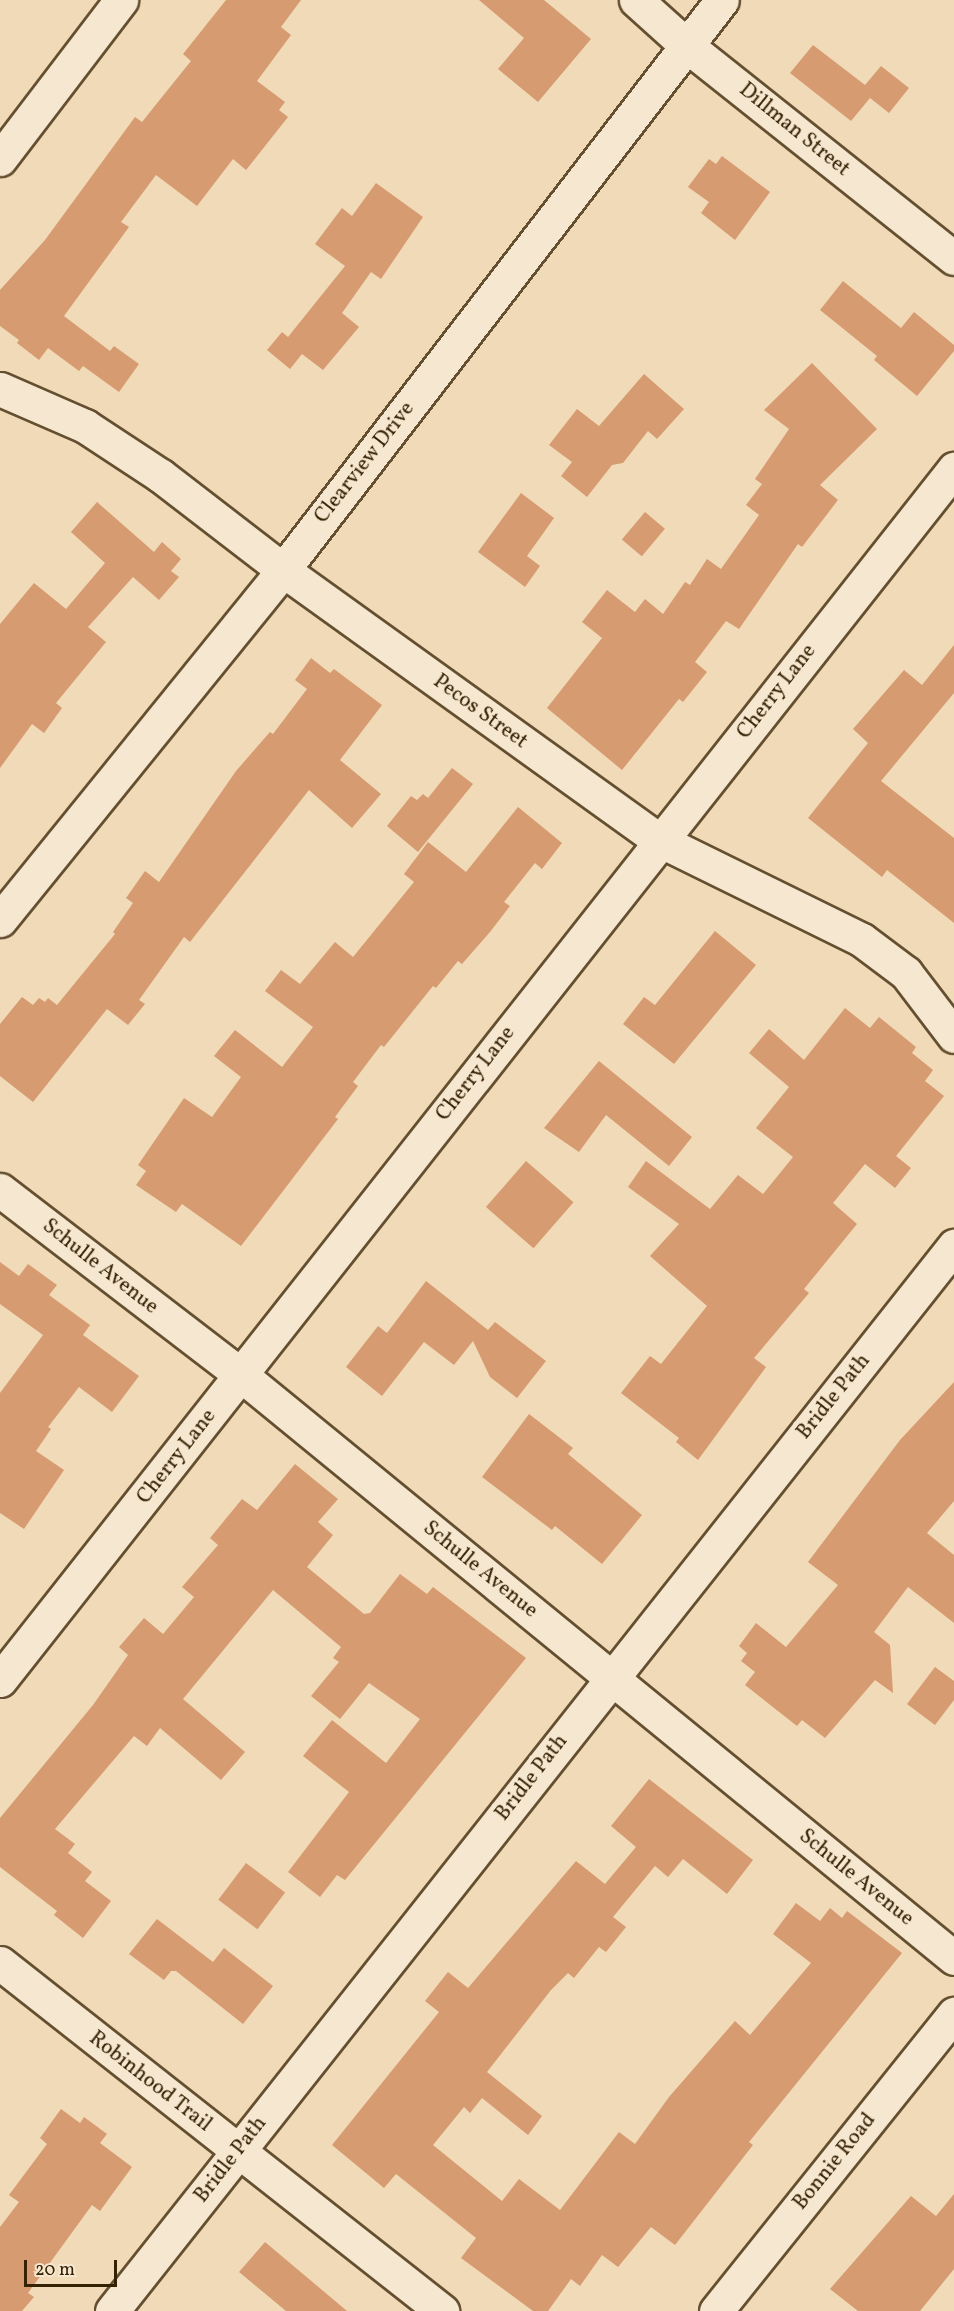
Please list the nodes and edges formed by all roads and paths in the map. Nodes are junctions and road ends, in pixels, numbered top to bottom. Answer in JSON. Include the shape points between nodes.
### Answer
{"nodes":[{"id":1,"x":121,"y":0,"type":"edge"},
{"id":2,"x":636,"y":0,"type":"edge"},
{"id":3,"x":722,"y":0,"type":"edge"},
{"id":4,"x":686,"y":45,"type":"junction"},
{"id":5,"x":0,"y":159,"type":"edge"},
{"id":6,"x":954,"y":258,"type":"edge"},
{"id":7,"x":0,"y":389,"type":"edge"},
{"id":8,"x":954,"y":469,"type":"edge"},
{"id":9,"x":283,"y":570,"type":"junction"},
{"id":10,"x":659,"y":840,"type":"junction"},
{"id":11,"x":0,"y":920,"type":"edge"},
{"id":12,"x":954,"y":1036,"type":"edge"},
{"id":13,"x":0,"y":1190,"type":"edge"},
{"id":14,"x":954,"y":1246,"type":"edge"},
{"id":15,"x":241,"y":1375,"type":"junction"},
{"id":16,"x":612,"y":1676,"type":"junction"},
{"id":17,"x":0,"y":1680,"type":"edge"},
{"id":18,"x":954,"y":1958,"type":"edge"},
{"id":19,"x":0,"y":1964,"type":"edge"},
{"id":20,"x":954,"y":2014,"type":"edge"},
{"id":21,"x":237,"y":2152,"type":"junction"},
{"id":22,"x":112,"y":2311,"type":"edge"},
{"id":23,"x":442,"y":2311,"type":"edge"},
{"id":24,"x":716,"y":2311,"type":"edge"}],
"edges":[{"from":1,"to":5,"type":"street"},
{"from":2,"to":4,"type":"street","name":"Dillman Street"},
{"from":3,"to":4,"type":"street","name":"Clearview Drive"},
{"from":4,"to":6,"type":"street","name":"Dillman Street"},
{"from":4,"to":9,"type":"street","name":"Clearview Drive"},
{"from":7,"to":9,"type":"street","name":"Pecos Street","via":[[85,426],[161,476]]},
{"from":8,"to":10,"type":"street","name":"Cherry Lane"},
{"from":9,"to":10,"type":"street","name":"Pecos Street"},
{"from":9,"to":11,"type":"street","name":"Clearview Drive"},
{"from":10,"to":12,"type":"street","name":"Pecos Street","via":[[862,940],[906,973]]},
{"from":10,"to":15,"type":"street","name":"Cherry Lane"},
{"from":13,"to":15,"type":"street","name":"Schulle Avenue"},
{"from":14,"to":16,"type":"street","name":"Bridle Path"},
{"from":15,"to":16,"type":"street","name":"Schulle Avenue"},
{"from":15,"to":17,"type":"street","name":"Cherry Lane"},
{"from":16,"to":18,"type":"street","name":"Schulle Avenue"},
{"from":16,"to":21,"type":"street","name":"Bridle Path"},
{"from":19,"to":21,"type":"street","name":"Robinhood Trail"},
{"from":20,"to":24,"type":"street","name":"Bonnie Road"},
{"from":21,"to":22,"type":"street","name":"Bridle Path"},
{"from":21,"to":23,"type":"street","name":"Robinhood Trail"}]}
